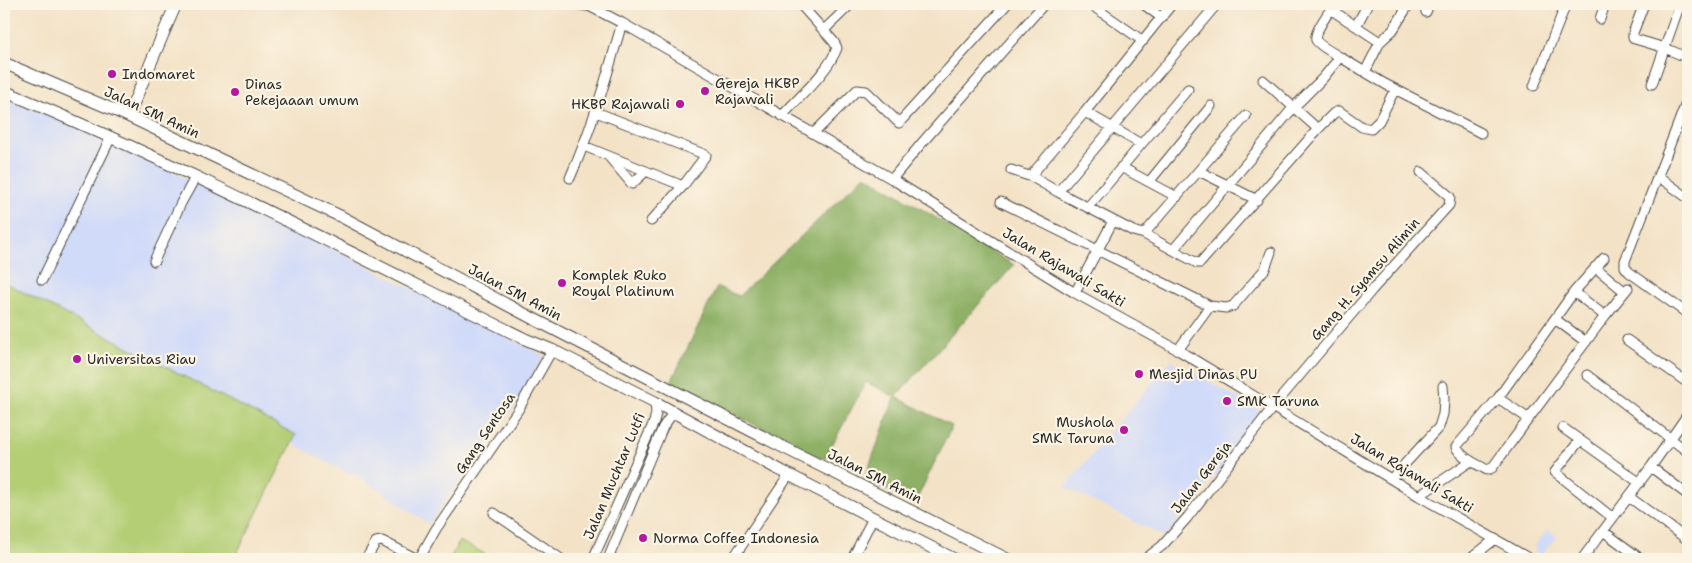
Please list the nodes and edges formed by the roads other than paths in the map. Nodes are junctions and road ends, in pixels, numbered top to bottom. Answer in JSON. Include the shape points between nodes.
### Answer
{"nodes":[{"id":1,"x":176,"y":4,"type":"edge"},
{"id":2,"x":585,"y":4,"type":"edge"},
{"id":3,"x":800,"y":4,"type":"edge"},
{"id":4,"x":851,"y":4,"type":"edge"},
{"id":5,"x":1007,"y":4,"type":"edge"},
{"id":6,"x":1044,"y":4,"type":"edge"},
{"id":7,"x":1090,"y":4,"type":"edge"},
{"id":8,"x":1142,"y":4,"type":"edge"},
{"id":9,"x":1172,"y":4,"type":"edge"},
{"id":10,"x":1217,"y":4,"type":"edge"},
{"id":11,"x":1368,"y":4,"type":"edge"},
{"id":12,"x":1409,"y":4,"type":"edge"},
{"id":13,"x":1566,"y":4,"type":"edge"},
{"id":14,"x":1606,"y":4,"type":"edge"},
{"id":15,"x":1644,"y":4,"type":"edge"},
{"id":16,"x":1680,"y":4,"type":"edge"},
{"id":17,"x":1332,"y":7,"type":"edge"},
{"id":18,"x":1162,"y":18,"type":"junction"},
{"id":19,"x":1600,"y":20,"type":"dead end"},
{"id":20,"x":622,"y":23,"type":"junction"},
{"id":21,"x":1356,"y":26,"type":"junction"},
{"id":22,"x":824,"y":30,"type":"junction"},
{"id":23,"x":1143,"y":41,"type":"junction"},
{"id":24,"x":1380,"y":42,"type":"junction"},
{"id":25,"x":1665,"y":48,"type":"junction"},
{"id":26,"x":1340,"y":57,"type":"junction"},
{"id":27,"x":1688,"y":58,"type":"edge"},
{"id":28,"x":4,"y":63,"type":"edge"},
{"id":29,"x":1365,"y":72,"type":"junction"},
{"id":30,"x":1263,"y":80,"type":"dead end"},
{"id":31,"x":1652,"y":84,"type":"dead end"},
{"id":32,"x":1534,"y":86,"type":"dead end"},
{"id":33,"x":1188,"y":88,"type":"dead end"},
{"id":34,"x":1395,"y":89,"type":"junction"},
{"id":35,"x":4,"y":91,"type":"edge"},
{"id":36,"x":1688,"y":98,"type":"edge"},
{"id":37,"x":1211,"y":106,"type":"dead end"},
{"id":38,"x":1293,"y":108,"type":"junction"},
{"id":39,"x":596,"y":112,"type":"junction"},
{"id":40,"x":1085,"y":112,"type":"junction"},
{"id":41,"x":128,"y":116,"type":"junction"},
{"id":42,"x":782,"y":116,"type":"junction"},
{"id":43,"x":1246,"y":116,"type":"dead end"},
{"id":44,"x":1112,"y":128,"type":"junction"},
{"id":45,"x":1318,"y":129,"type":"junction"},
{"id":46,"x":814,"y":133,"type":"junction"},
{"id":47,"x":1481,"y":133,"type":"dead end"},
{"id":48,"x":111,"y":137,"type":"junction"},
{"id":49,"x":1141,"y":144,"type":"junction"},
{"id":50,"x":584,"y":146,"type":"junction"},
{"id":51,"x":608,"y":156,"type":"junction"},
{"id":52,"x":1121,"y":167,"type":"junction"},
{"id":53,"x":1011,"y":170,"type":"dead end"},
{"id":54,"x":646,"y":171,"type":"junction"},
{"id":55,"x":1199,"y":171,"type":"junction"},
{"id":56,"x":1421,"y":172,"type":"dead end"},
{"id":57,"x":196,"y":176,"type":"junction"},
{"id":58,"x":1032,"y":177,"type":"junction"},
{"id":59,"x":1659,"y":177,"type":"junction"},
{"id":60,"x":570,"y":178,"type":"dead end"},
{"id":61,"x":892,"y":178,"type":"junction"},
{"id":62,"x":1149,"y":182,"type":"junction"},
{"id":63,"x":683,"y":186,"type":"junction"},
{"id":64,"x":1227,"y":186,"type":"junction"},
{"id":65,"x":1058,"y":192,"type":"junction"},
{"id":66,"x":1177,"y":197,"type":"junction"},
{"id":67,"x":1688,"y":198,"type":"edge"},
{"id":68,"x":1257,"y":200,"type":"junction"},
{"id":69,"x":1001,"y":202,"type":"dead end"},
{"id":70,"x":1088,"y":207,"type":"junction"},
{"id":71,"x":651,"y":221,"type":"dead end"},
{"id":72,"x":1113,"y":221,"type":"junction"},
{"id":73,"x":1144,"y":234,"type":"junction"},
{"id":74,"x":1097,"y":250,"type":"junction"},
{"id":75,"x":1173,"y":250,"type":"junction"},
{"id":76,"x":1271,"y":252,"type":"dead end"},
{"id":77,"x":1604,"y":258,"type":"dead end"},
{"id":78,"x":154,"y":262,"type":"dead end"},
{"id":79,"x":1595,"y":267,"type":"junction"},
{"id":80,"x":42,"y":280,"type":"dead end"},
{"id":81,"x":1574,"y":292,"type":"junction"},
{"id":82,"x":1075,"y":293,"type":"junction"},
{"id":83,"x":1210,"y":306,"type":"junction"},
{"id":84,"x":1688,"y":314,"type":"edge"},
{"id":85,"x":1605,"y":316,"type":"junction"},
{"id":86,"x":1555,"y":320,"type":"junction"},
{"id":87,"x":1627,"y":340,"type":"dead end"},
{"id":88,"x":1586,"y":342,"type":"junction"},
{"id":89,"x":552,"y":350,"type":"junction"},
{"id":90,"x":1178,"y":350,"type":"junction"},
{"id":91,"x":1587,"y":375,"type":"dead end"},
{"id":92,"x":1688,"y":383,"type":"edge"},
{"id":93,"x":1443,"y":386,"type":"dead end"},
{"id":94,"x":1498,"y":398,"type":"junction"},
{"id":95,"x":655,"y":402,"type":"junction"},
{"id":96,"x":1273,"y":407,"type":"junction"},
{"id":97,"x":676,"y":413,"type":"junction"},
{"id":98,"x":1688,"y":414,"type":"edge"},
{"id":99,"x":1529,"y":419,"type":"junction"},
{"id":100,"x":1563,"y":428,"type":"dead end"},
{"id":101,"x":1671,"y":438,"type":"junction"},
{"id":102,"x":1580,"y":440,"type":"junction"},
{"id":103,"x":779,"y":445,"type":"junction"},
{"id":104,"x":1688,"y":452,"type":"edge"},
{"id":105,"x":1471,"y":461,"type":"junction"},
{"id":106,"x":771,"y":464,"type":"junction"},
{"id":107,"x":1651,"y":467,"type":"junction"},
{"id":108,"x":789,"y":476,"type":"junction"},
{"id":109,"x":1391,"y":479,"type":"junction"},
{"id":110,"x":1640,"y":483,"type":"junction"},
{"id":111,"x":1688,"y":495,"type":"edge"},
{"id":112,"x":1419,"y":496,"type":"junction"},
{"id":113,"x":1630,"y":497,"type":"junction"},
{"id":114,"x":494,"y":513,"type":"dead end"},
{"id":115,"x":873,"y":518,"type":"junction"},
{"id":116,"x":1613,"y":518,"type":"junction"},
{"id":117,"x":1603,"y":531,"type":"junction"},
{"id":118,"x":1494,"y":540,"type":"junction"},
{"id":119,"x":1688,"y":540,"type":"edge"},
{"id":120,"x":736,"y":554,"type":"dead end"},
{"id":121,"x":366,"y":559,"type":"edge"},
{"id":122,"x":418,"y":559,"type":"edge"},
{"id":123,"x":561,"y":559,"type":"edge"},
{"id":124,"x":593,"y":559,"type":"edge"},
{"id":125,"x":608,"y":559,"type":"edge"},
{"id":126,"x":852,"y":559,"type":"edge"},
{"id":127,"x":954,"y":559,"type":"edge"},
{"id":128,"x":1007,"y":559,"type":"edge"},
{"id":129,"x":1145,"y":559,"type":"edge"},
{"id":130,"x":1470,"y":559,"type":"edge"},
{"id":131,"x":1530,"y":559,"type":"edge"},
{"id":132,"x":1582,"y":559,"type":"edge"},
{"id":133,"x":1641,"y":559,"type":"edge"}],
"edges":[{"from":1,"to":41,"type":"main road"},
{"from":2,"to":20,"type":"street","name":"Jalan Rajawali Sakti"},
{"from":3,"to":22,"type":"street"},
{"from":4,"to":22,"type":"street"},
{"from":5,"to":46,"type":"street","via":[[899,123],[866,91],[857,90]]},
{"from":6,"to":61,"type":"street"},
{"from":7,"to":23,"type":"street"},
{"from":8,"to":18,"type":"street"},
{"from":9,"to":18,"type":"street"},
{"from":10,"to":44,"type":"street"},
{"from":11,"to":21,"type":"street"},
{"from":12,"to":24,"type":"street"},
{"from":13,"to":32,"type":"street"},
{"from":14,"to":19,"type":"street"},
{"from":15,"to":25,"type":"street","via":[[1633,36]]},
{"from":16,"to":25,"type":"street"},
{"from":17,"to":21,"type":"street"},
{"from":17,"to":26,"type":"street","via":[[1316,32],[1316,40]]},
{"from":18,"to":23,"type":"street"},
{"from":20,"to":39,"type":"street"},
{"from":20,"to":42,"type":"street","name":"Jalan Rajawali Sakti"},
{"from":21,"to":24,"type":"street"},
{"from":22,"to":42,"type":"street","via":[[837,48],[834,57]]},
{"from":23,"to":40,"type":"street"},
{"from":24,"to":29,"type":"street"},
{"from":25,"to":27,"type":"street"},
{"from":25,"to":31,"type":"street"},
{"from":26,"to":29,"type":"street"},
{"from":26,"to":38,"type":"street"},
{"from":28,"to":41,"type":"main road","name":"Jalan SM Amin"},
{"from":29,"to":34,"type":"street"},
{"from":30,"to":38,"type":"street"},
{"from":33,"to":49,"type":"street"},
{"from":34,"to":45,"type":"street","via":[[1376,126],[1371,129],[1362,127],[1338,111]]},
{"from":34,"to":47,"type":"street"},
{"from":35,"to":48,"type":"main road"},
{"from":36,"to":59,"type":"street"},
{"from":37,"to":62,"type":"street"},
{"from":38,"to":45,"type":"street"},
{"from":38,"to":64,"type":"street"},
{"from":39,"to":50,"type":"street"},
{"from":39,"to":63,"type":"street","via":[[706,154]]},
{"from":40,"to":44,"type":"street"},
{"from":40,"to":58,"type":"street"},
{"from":41,"to":103,"type":"main road","name":"Jalan SM Amin","via":[[342,217]]},
{"from":42,"to":46,"type":"street","name":"Jalan Rajawali Sakti"},
{"from":43,"to":55,"type":"street"},
{"from":44,"to":49,"type":"street"},
{"from":44,"to":65,"type":"street"},
{"from":45,"to":68,"type":"street"},
{"from":46,"to":61,"type":"street","name":"Jalan Rajawali Sakti"},
{"from":48,"to":57,"type":"main road"},
{"from":48,"to":80,"type":"street"},
{"from":49,"to":52,"type":"street"},
{"from":50,"to":51,"type":"street"},
{"from":50,"to":60,"type":"street"},
{"from":51,"to":54,"type":"street"},
{"from":51,"to":54,"type":"street","via":[[632,184]]},
{"from":52,"to":62,"type":"street"},
{"from":52,"to":70,"type":"street"},
{"from":53,"to":58,"type":"street"},
{"from":54,"to":63,"type":"street"},
{"from":55,"to":64,"type":"street"},
{"from":55,"to":66,"type":"street"},
{"from":56,"to":96,"type":"street","name":"Gang H. Syamsu Alimin","via":[[1448,194],[1449,205]]},
{"from":57,"to":78,"type":"street"},
{"from":57,"to":89,"type":"main road"},
{"from":58,"to":65,"type":"street"},
{"from":59,"to":67,"type":"street"},
{"from":59,"to":84,"type":"street","via":[[1625,267]]},
{"from":61,"to":82,"type":"street","name":"Jalan Rajawali Sakti"},
{"from":62,"to":66,"type":"street"},
{"from":63,"to":71,"type":"street"},
{"from":64,"to":68,"type":"street"},
{"from":64,"to":75,"type":"street"},
{"from":65,"to":70,"type":"street"},
{"from":66,"to":73,"type":"street"},
{"from":68,"to":75,"type":"street","via":[[1204,266]]},
{"from":69,"to":74,"type":"street"},
{"from":70,"to":72,"type":"street"},
{"from":72,"to":73,"type":"street"},
{"from":72,"to":74,"type":"street"},
{"from":73,"to":75,"type":"street"},
{"from":74,"to":82,"type":"street"},
{"from":74,"to":83,"type":"street"},
{"from":76,"to":83,"type":"street","via":[[1266,269],[1233,306]]},
{"from":77,"to":79,"type":"street"},
{"from":79,"to":81,"type":"street"},
{"from":79,"to":85,"type":"street","via":[[1626,289]]},
{"from":81,"to":85,"type":"street"},
{"from":81,"to":86,"type":"street"},
{"from":82,"to":90,"type":"street","name":"Jalan Rajawali Sakti"},
{"from":83,"to":90,"type":"street"},
{"from":85,"to":88,"type":"street"},
{"from":86,"to":88,"type":"street"},
{"from":86,"to":94,"type":"street"},
{"from":87,"to":92,"type":"street"},
{"from":88,"to":99,"type":"street"},
{"from":89,"to":95,"type":"main road"},
{"from":89,"to":122,"type":"street","name":"Gang Sentosa","via":[[518,410]]},
{"from":90,"to":96,"type":"street","name":"Jalan Rajawali Sakti"},
{"from":91,"to":101,"type":"street"},
{"from":93,"to":109,"type":"street","via":[[1443,414],[1439,427]]},
{"from":94,"to":99,"type":"street"},
{"from":94,"to":105,"type":"street","via":[[1456,447]]},
{"from":95,"to":97,"type":"main road"},
{"from":95,"to":124,"type":"street","name":"Jalan Muchtar Lutfi","via":[[654,422]]},
{"from":96,"to":109,"type":"street","name":"Jalan Rajawali Sakti"},
{"from":96,"to":129,"type":"street","name":"Jalan Gereja","via":[[1187,518],[1162,546]]},
{"from":97,"to":106,"type":"main road"},
{"from":97,"to":125,"type":"street","name":"Jalan Muchtar Lutfi","via":[[664,427]]},
{"from":98,"to":101,"type":"street"},
{"from":99,"to":105,"type":"street","via":[[1490,470]]},
{"from":100,"to":102,"type":"street"},
{"from":101,"to":104,"type":"street"},
{"from":101,"to":107,"type":"street"},
{"from":102,"to":110,"type":"street"},
{"from":102,"to":116,"type":"street","via":[[1553,476]]},
{"from":103,"to":106,"type":"main road"},
{"from":103,"to":128,"type":"main road","name":"Jalan SM Amin"},
{"from":105,"to":112,"type":"street"},
{"from":106,"to":108,"type":"main road"},
{"from":107,"to":110,"type":"street"},
{"from":107,"to":111,"type":"street"},
{"from":108,"to":115,"type":"main road"},
{"from":108,"to":120,"type":"street"},
{"from":109,"to":112,"type":"street","name":"Jalan Rajawali Sakti"},
{"from":110,"to":113,"type":"street"},
{"from":112,"to":118,"type":"street","name":"Jalan Rajawali Sakti"},
{"from":113,"to":116,"type":"street"},
{"from":113,"to":119,"type":"street"},
{"from":114,"to":123,"type":"street"},
{"from":115,"to":126,"type":"street"},
{"from":115,"to":127,"type":"main road"},
{"from":116,"to":117,"type":"street"},
{"from":117,"to":132,"type":"street"},
{"from":117,"to":133,"type":"street"},
{"from":118,"to":130,"type":"street"},
{"from":118,"to":131,"type":"street","name":"Jalan Rajawali Sakti"},
{"from":121,"to":122,"type":"street","via":[[376,542],[382,541]]}]}
